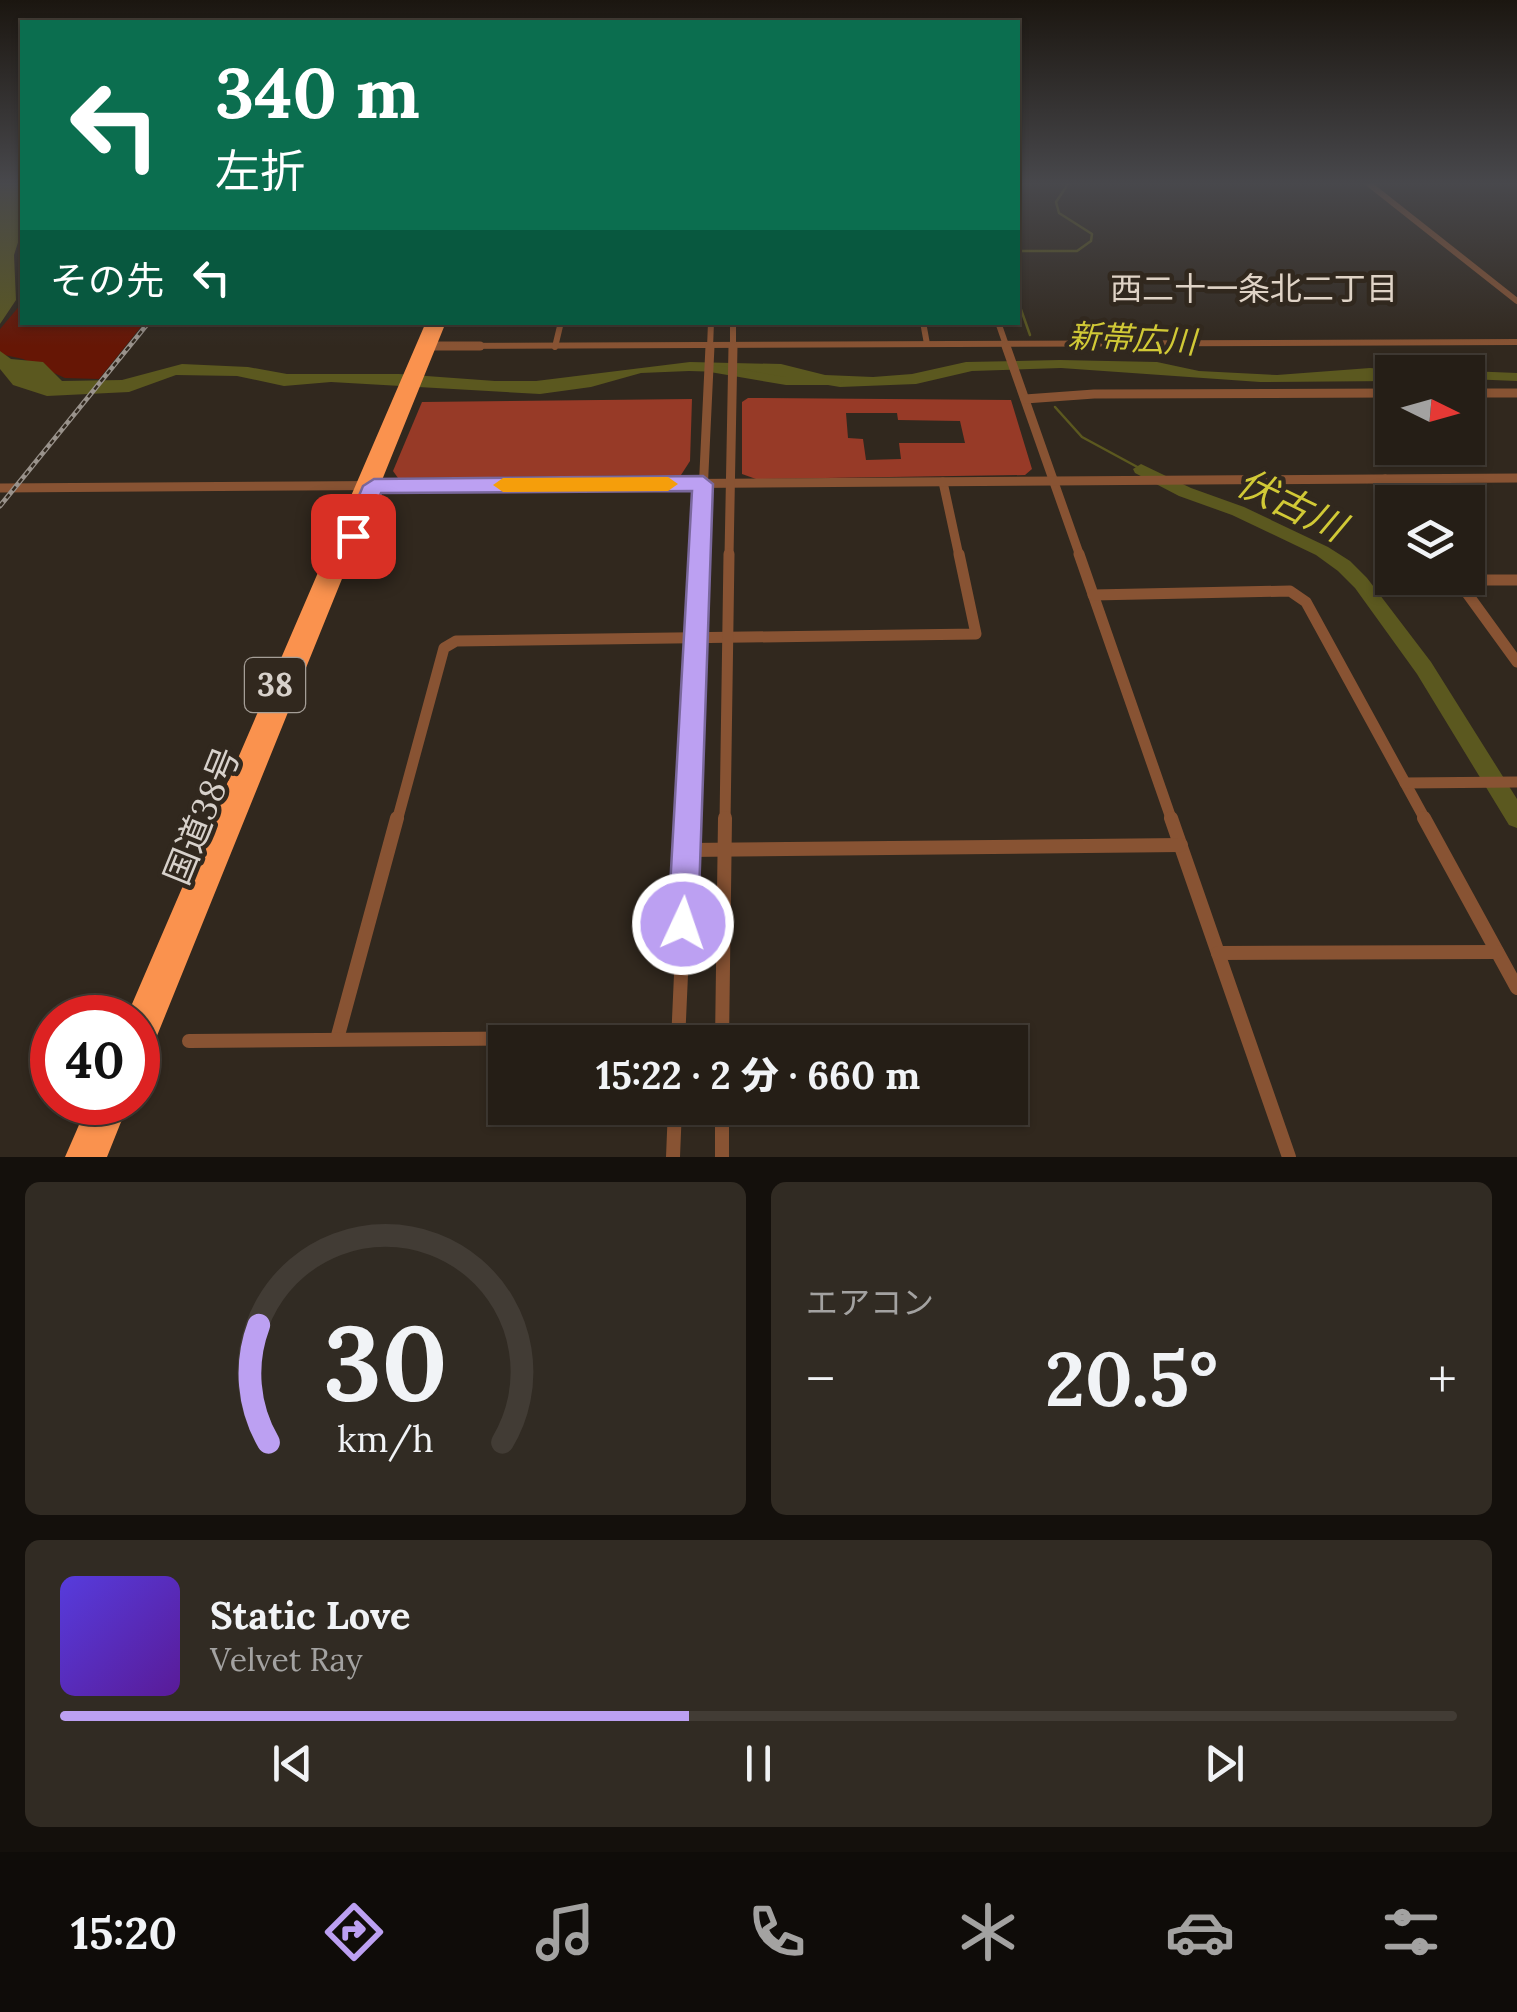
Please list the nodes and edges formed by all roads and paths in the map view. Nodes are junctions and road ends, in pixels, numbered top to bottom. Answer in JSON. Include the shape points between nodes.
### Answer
{"nodes":[{"id":1,"x":1437,"y":238,"type":"edge"},
{"id":2,"x":1517,"y":301,"type":"edge"},
{"id":3,"x":430,"y":325,"type":"edge"},
{"id":4,"x":440,"y":325,"type":"edge"},
{"id":5,"x":561,"y":325,"type":"edge"},
{"id":6,"x":711,"y":325,"type":"edge"},
{"id":7,"x":733,"y":325,"type":"edge"},
{"id":8,"x":923,"y":325,"type":"edge"},
{"id":9,"x":999,"y":325,"type":"edge"},
{"id":10,"x":1517,"y":342,"type":"edge"},
{"id":11,"x":926,"y":344,"type":"junction"},
{"id":12,"x":555,"y":347,"type":"junction"},
{"id":13,"x":1007,"y":348,"type":"junction"},
{"id":14,"x":710,"y":349,"type":"junction"},
{"id":15,"x":733,"y":349,"type":"junction"},
{"id":16,"x":425,"y":350,"type":"junction"},
{"id":17,"x":1375,"y":393,"type":"edge"},
{"id":18,"x":1485,"y":393,"type":"edge"},
{"id":19,"x":1517,"y":394,"type":"edge"},
{"id":20,"x":1024,"y":396,"type":"junction"},
{"id":21,"x":1517,"y":478,"type":"edge"},
{"id":22,"x":1385,"y":479,"type":"junction"},
{"id":23,"x":1054,"y":481,"type":"junction"},
{"id":24,"x":943,"y":482,"type":"junction"},
{"id":25,"x":703,"y":484,"type":"junction"},
{"id":26,"x":730,"y":484,"type":"junction"},
{"id":27,"x":1389,"y":485,"type":"edge"},
{"id":28,"x":367,"y":486,"type":"junction"},
{"id":29,"x":0,"y":488,"type":"edge"},
{"id":30,"x":1485,"y":579,"type":"edge"},
{"id":31,"x":1517,"y":580,"type":"edge"},
{"id":32,"x":1093,"y":594,"type":"junction"},
{"id":33,"x":1469,"y":595,"type":"edge"},
{"id":34,"x":697,"y":638,"type":"junction"},
{"id":35,"x":728,"y":638,"type":"junction"},
{"id":36,"x":1517,"y":662,"type":"edge"},
{"id":37,"x":1511,"y":782,"type":"edge"},
{"id":38,"x":1405,"y":783,"type":"junction"},
{"id":39,"x":1181,"y":845,"type":"junction"},
{"id":40,"x":725,"y":849,"type":"junction"},
{"id":41,"x":686,"y":850,"type":"junction"},
{"id":42,"x":1497,"y":952,"type":"junction"},
{"id":43,"x":1218,"y":953,"type":"junction"},
{"id":44,"x":1517,"y":988,"type":"edge"},
{"id":45,"x":146,"y":995,"type":"edge"},
{"id":46,"x":160,"y":1003,"type":"edge"},
{"id":47,"x":679,"y":1025,"type":"edge"},
{"id":48,"x":722,"y":1025,"type":"edge"},
{"id":49,"x":337,"y":1038,"type":"junction"},
{"id":50,"x":488,"y":1039,"type":"edge"},
{"id":51,"x":188,"y":1041,"type":"dead end"},
{"id":52,"x":90,"y":1125,"type":"edge"},
{"id":53,"x":109,"y":1125,"type":"edge"},
{"id":54,"x":674,"y":1125,"type":"edge"},
{"id":55,"x":722,"y":1125,"type":"edge"},
{"id":56,"x":76,"y":1157,"type":"edge"},
{"id":57,"x":96,"y":1157,"type":"edge"},
{"id":58,"x":673,"y":1157,"type":"edge"},
{"id":59,"x":722,"y":1157,"type":"edge"},
{"id":60,"x":1288,"y":1157,"type":"edge"}],
"edges":[{"from":1,"to":2,"type":"street"},
{"from":3,"to":16,"type":"highway","name":"国道38号","number":"38"},
{"from":4,"to":16,"type":"highway","name":"国道38号","number":"38"},
{"from":5,"to":12,"type":"street"},
{"from":6,"to":14,"type":"street"},
{"from":7,"to":15,"type":"street"},
{"from":8,"to":11,"type":"street"},
{"from":9,"to":13,"type":"street"},
{"from":10,"to":13,"type":"street"},
{"from":11,"to":13,"type":"street"},
{"from":11,"to":15,"type":"street"},
{"from":12,"to":14,"type":"street"},
{"from":12,"to":16,"type":"street"},
{"from":13,"to":20,"type":"street"},
{"from":14,"to":15,"type":"street"},
{"from":14,"to":25,"type":"street"},
{"from":15,"to":26,"type":"street"},
{"from":16,"to":28,"type":"highway","name":"国道38号","number":"38"},
{"from":17,"to":20,"type":"street"},
{"from":18,"to":19,"type":"street"},
{"from":20,"to":23,"type":"street"},
{"from":21,"to":22,"type":"street"},
{"from":22,"to":23,"type":"street"},
{"from":22,"to":27,"type":"street"},
{"from":23,"to":24,"type":"street"},
{"from":23,"to":32,"type":"street"},
{"from":24,"to":26,"type":"street"},
{"from":24,"to":35,"type":"street","via":[[976,634]]},
{"from":25,"to":26,"type":"street"},
{"from":25,"to":28,"type":"street"},
{"from":25,"to":34,"type":"street"},
{"from":26,"to":35,"type":"street"},
{"from":28,"to":29,"type":"street"},
{"from":28,"to":45,"type":"highway","name":"国道38号","number":"38"},
{"from":28,"to":46,"type":"highway","name":"国道38号","number":"38"},
{"from":30,"to":31,"type":"street"},
{"from":32,"to":38,"type":"street","via":[[1298,596]]},
{"from":32,"to":39,"type":"street"},
{"from":33,"to":36,"type":"street"},
{"from":34,"to":35,"type":"street"},
{"from":34,"to":41,"type":"street"},
{"from":34,"to":49,"type":"street","via":[[456,641],[444,648]]},
{"from":35,"to":40,"type":"street"},
{"from":37,"to":38,"type":"street"},
{"from":38,"to":42,"type":"street"},
{"from":39,"to":40,"type":"street"},
{"from":39,"to":43,"type":"street"},
{"from":40,"to":41,"type":"street"},
{"from":40,"to":48,"type":"street"},
{"from":41,"to":47,"type":"street"},
{"from":42,"to":43,"type":"street"},
{"from":42,"to":44,"type":"street"},
{"from":43,"to":60,"type":"street"},
{"from":49,"to":50,"type":"street"},
{"from":49,"to":51,"type":"street"},
{"from":52,"to":56,"type":"highway"},
{"from":53,"to":57,"type":"highway"},
{"from":54,"to":58,"type":"street"},
{"from":55,"to":59,"type":"street"}]}
